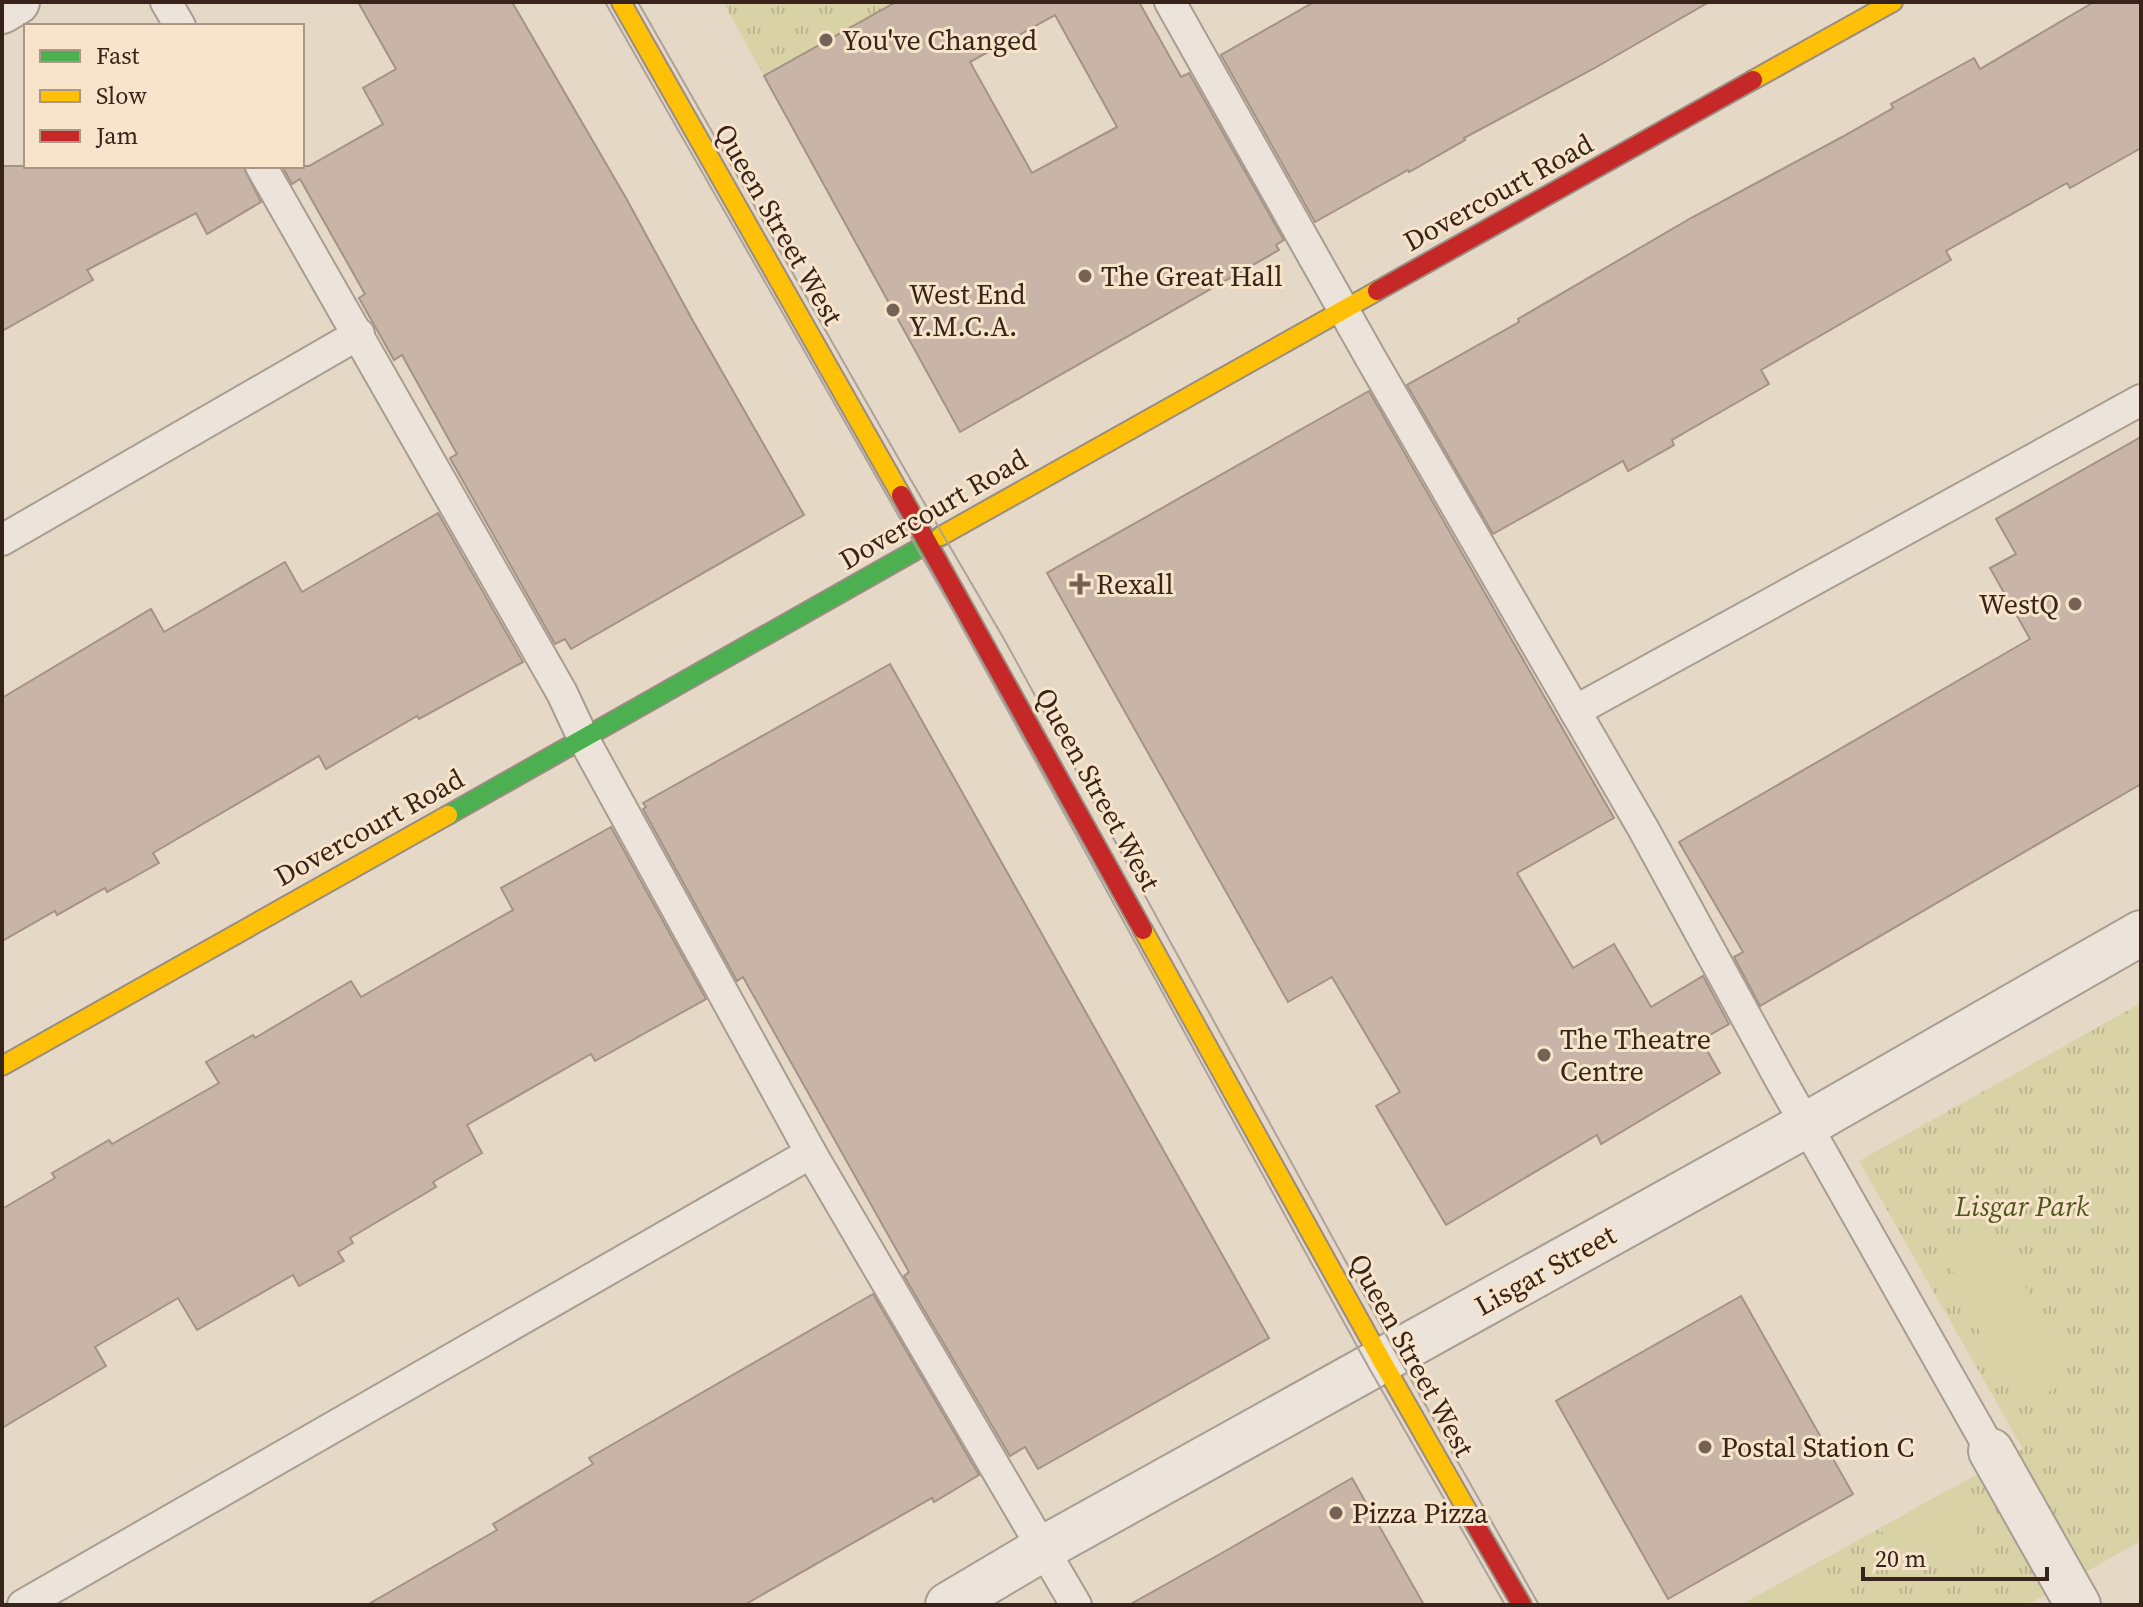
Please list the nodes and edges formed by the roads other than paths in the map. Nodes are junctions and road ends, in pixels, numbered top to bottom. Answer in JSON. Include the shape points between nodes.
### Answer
{"nodes":[{"id":1,"x":17,"y":2,"type":"edge"},
{"id":2,"x":166,"y":2,"type":"edge"},
{"id":3,"x":621,"y":2,"type":"edge"},
{"id":4,"x":1170,"y":2,"type":"edge"},
{"id":5,"x":1893,"y":2,"type":"edge"},
{"id":6,"x":2,"y":11,"type":"edge"},
{"id":7,"x":179,"y":24,"type":"edge"},
{"id":8,"x":262,"y":168,"type":"edge"},
{"id":9,"x":1344,"y":311,"type":"junction"},
{"id":10,"x":359,"y":334,"type":"junction"},
{"id":11,"x":2141,"y":400,"type":"edge"},
{"id":12,"x":2,"y":540,"type":"edge"},
{"id":13,"x":929,"y":544,"type":"junction"},
{"id":14,"x":1575,"y":711,"type":"junction"},
{"id":15,"x":583,"y":738,"type":"junction"},
{"id":16,"x":2141,"y":933,"type":"edge"},
{"id":17,"x":2,"y":1066,"type":"edge"},
{"id":18,"x":1806,"y":1125,"type":"junction"},
{"id":19,"x":811,"y":1153,"type":"junction"},
{"id":20,"x":1382,"y":1361,"type":"junction"},
{"id":21,"x":1991,"y":1451,"type":"joint"},
{"id":22,"x":1044,"y":1548,"type":"junction"},
{"id":23,"x":23,"y":1605,"type":"edge"},
{"id":24,"x":948,"y":1605,"type":"edge"},
{"id":25,"x":1076,"y":1605,"type":"edge"},
{"id":26,"x":1522,"y":1605,"type":"edge"},
{"id":27,"x":2078,"y":1605,"type":"edge"}],
"edges":[{"from":1,"to":6,"type":"street"},
{"from":2,"to":7,"type":"lane"},
{"from":3,"to":13,"type":"street","name":"Queen Street West"},
{"from":4,"to":9,"type":"lane"},
{"from":5,"to":9,"type":"street","name":"Dovercourt Road"},
{"from":8,"to":10,"type":"lane"},
{"from":9,"to":13,"type":"street","name":"Dovercourt Road"},
{"from":9,"to":14,"type":"lane"},
{"from":10,"to":12,"type":"lane"},
{"from":10,"to":15,"type":"lane"},
{"from":11,"to":14,"type":"lane"},
{"from":13,"to":15,"type":"street","name":"Dovercourt Road"},
{"from":13,"to":20,"type":"street","name":"Queen Street West"},
{"from":14,"to":18,"type":"lane"},
{"from":15,"to":17,"type":"street","name":"Dovercourt Road"},
{"from":15,"to":19,"type":"lane"},
{"from":16,"to":18,"type":"street","name":"Lisgar Street"},
{"from":18,"to":20,"type":"street","name":"Lisgar Street"},
{"from":18,"to":21,"type":"lane"},
{"from":19,"to":22,"type":"lane"},
{"from":19,"to":23,"type":"lane"},
{"from":20,"to":22,"type":"street","name":"Lisgar Street"},
{"from":20,"to":26,"type":"street","name":"Queen Street West"},
{"from":21,"to":27,"type":"street"},
{"from":22,"to":24,"type":"street","name":"Lisgar Street"},
{"from":22,"to":25,"type":"lane"}]}
